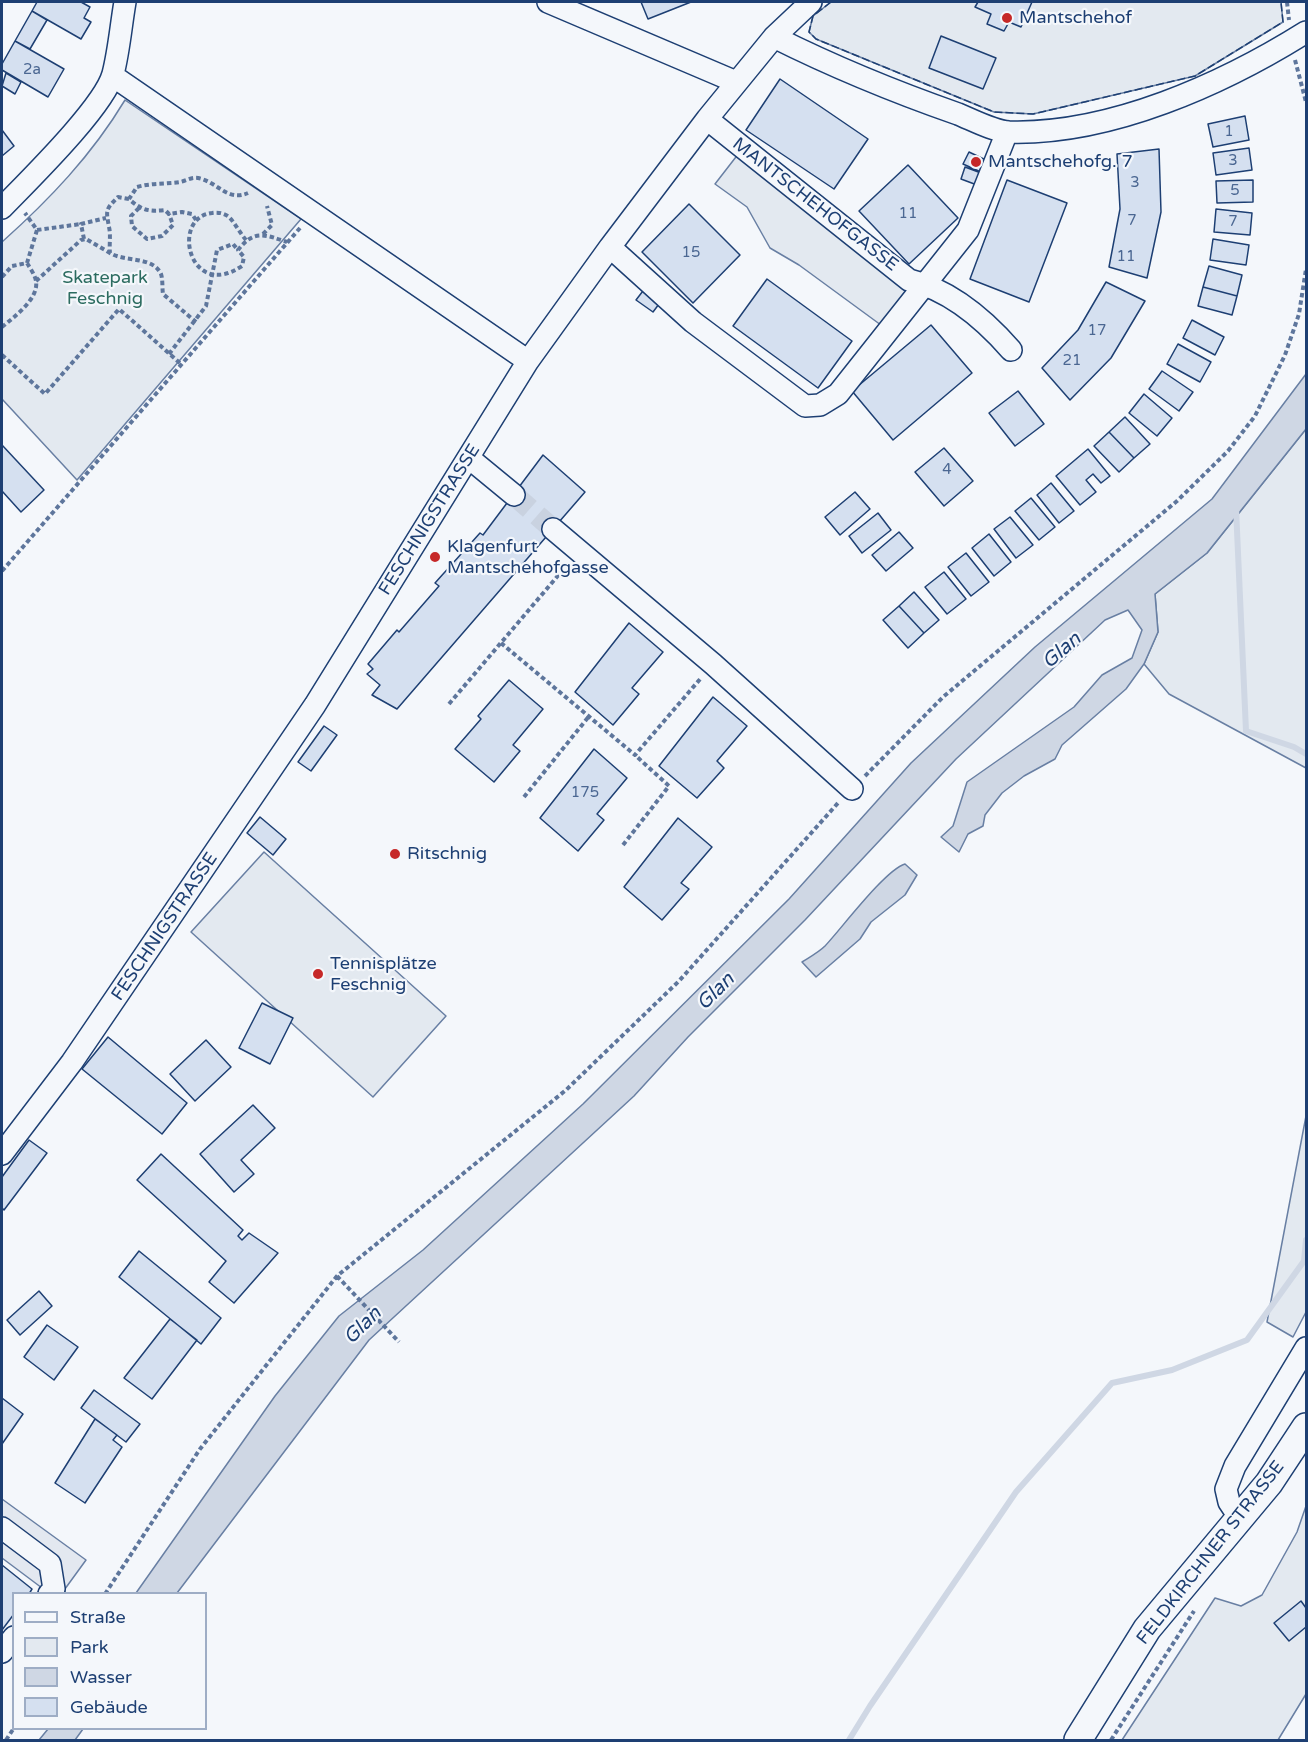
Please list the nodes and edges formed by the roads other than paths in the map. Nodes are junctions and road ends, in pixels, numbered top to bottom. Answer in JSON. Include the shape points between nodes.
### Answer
{"nodes":[{"id":1,"x":125,"y":2,"type":"edge"},
{"id":2,"x":548,"y":2,"type":"edge"},
{"id":3,"x":811,"y":2,"type":"edge"},
{"id":4,"x":1299,"y":36,"type":"edge"},
{"id":5,"x":774,"y":37,"type":"junction"},
{"id":6,"x":112,"y":76,"type":"junction"},
{"id":7,"x":736,"y":82,"type":"junction"},
{"id":8,"x":707,"y":119,"type":"junction"},
{"id":9,"x":1007,"y":132,"type":"junction"},
{"id":10,"x":7,"y":202,"type":"edge"},
{"id":11,"x":610,"y":247,"type":"junction"},
{"id":12,"x":927,"y":284,"type":"junction"},
{"id":13,"x":1011,"y":350,"type":"dead end"},
{"id":14,"x":528,"y":361,"type":"junction"},
{"id":15,"x":469,"y":458,"type":"junction"},
{"id":16,"x":514,"y":495,"type":"tunnel mouth"},
{"id":17,"x":553,"y":529,"type":"tunnel mouth"},
{"id":18,"x":852,"y":789,"type":"road end"},
{"id":19,"x":2,"y":1154,"type":"edge"},
{"id":20,"x":1306,"y":1348,"type":"edge"},
{"id":21,"x":1306,"y":1427,"type":"edge"},
{"id":22,"x":1239,"y":1517,"type":"junction"},
{"id":23,"x":2,"y":1528,"type":"edge"},
{"id":24,"x":51,"y":1592,"type":"edge"},
{"id":25,"x":12,"y":1640,"type":"edge"},
{"id":26,"x":2,"y":1652,"type":"edge"},
{"id":27,"x":1078,"y":1740,"type":"edge"}],
"edges":[{"from":1,"to":6,"type":"street"},
{"from":2,"to":7,"type":"street"},
{"from":3,"to":5,"type":"street"},
{"from":4,"to":9,"type":"street","via":[[1191,94],[1135,113],[1042,130]]},
{"from":5,"to":7,"type":"street"},
{"from":5,"to":9,"type":"street","via":[[898,93]]},
{"from":6,"to":10,"type":"street","via":[[95,104],[52,156]]},
{"from":6,"to":14,"type":"street"},
{"from":7,"to":8,"type":"street"},
{"from":8,"to":11,"type":"street"},
{"from":8,"to":12,"type":"street","name":"MANTSCHEHOFGASSE","via":[[909,280]]},
{"from":9,"to":12,"type":"street","via":[[968,230]]},
{"from":11,"to":12,"type":"street","via":[[693,322],[805,406],[820,405],[838,394]]},
{"from":11,"to":14,"type":"street"},
{"from":12,"to":13,"type":"street","name":"MANTSCHEHOFGASSE","via":[[980,317]]},
{"from":14,"to":15,"type":"street","name":"FESCHNIGSTRASSE"},
{"from":15,"to":16,"type":"street"},
{"from":15,"to":19,"type":"street","name":"FESCHNIGSTRASSE","via":[[315,705],[105,1015]]},
{"from":17,"to":18,"type":"street","via":[[713,663]]},
{"from":20,"to":22,"type":"street","via":[[1235,1466],[1226,1489]]},
{"from":21,"to":22,"type":"main road","name":"FELDKIRCHNER STRASSE","via":[[1269,1483]]},
{"from":22,"to":27,"type":"main road","name":"FELDKIRCHNER STRASSE","via":[[1147,1629]]},
{"from":23,"to":24,"type":"street","via":[[50,1564],[54,1588]]},
{"from":25,"to":26,"type":"street"}]}
